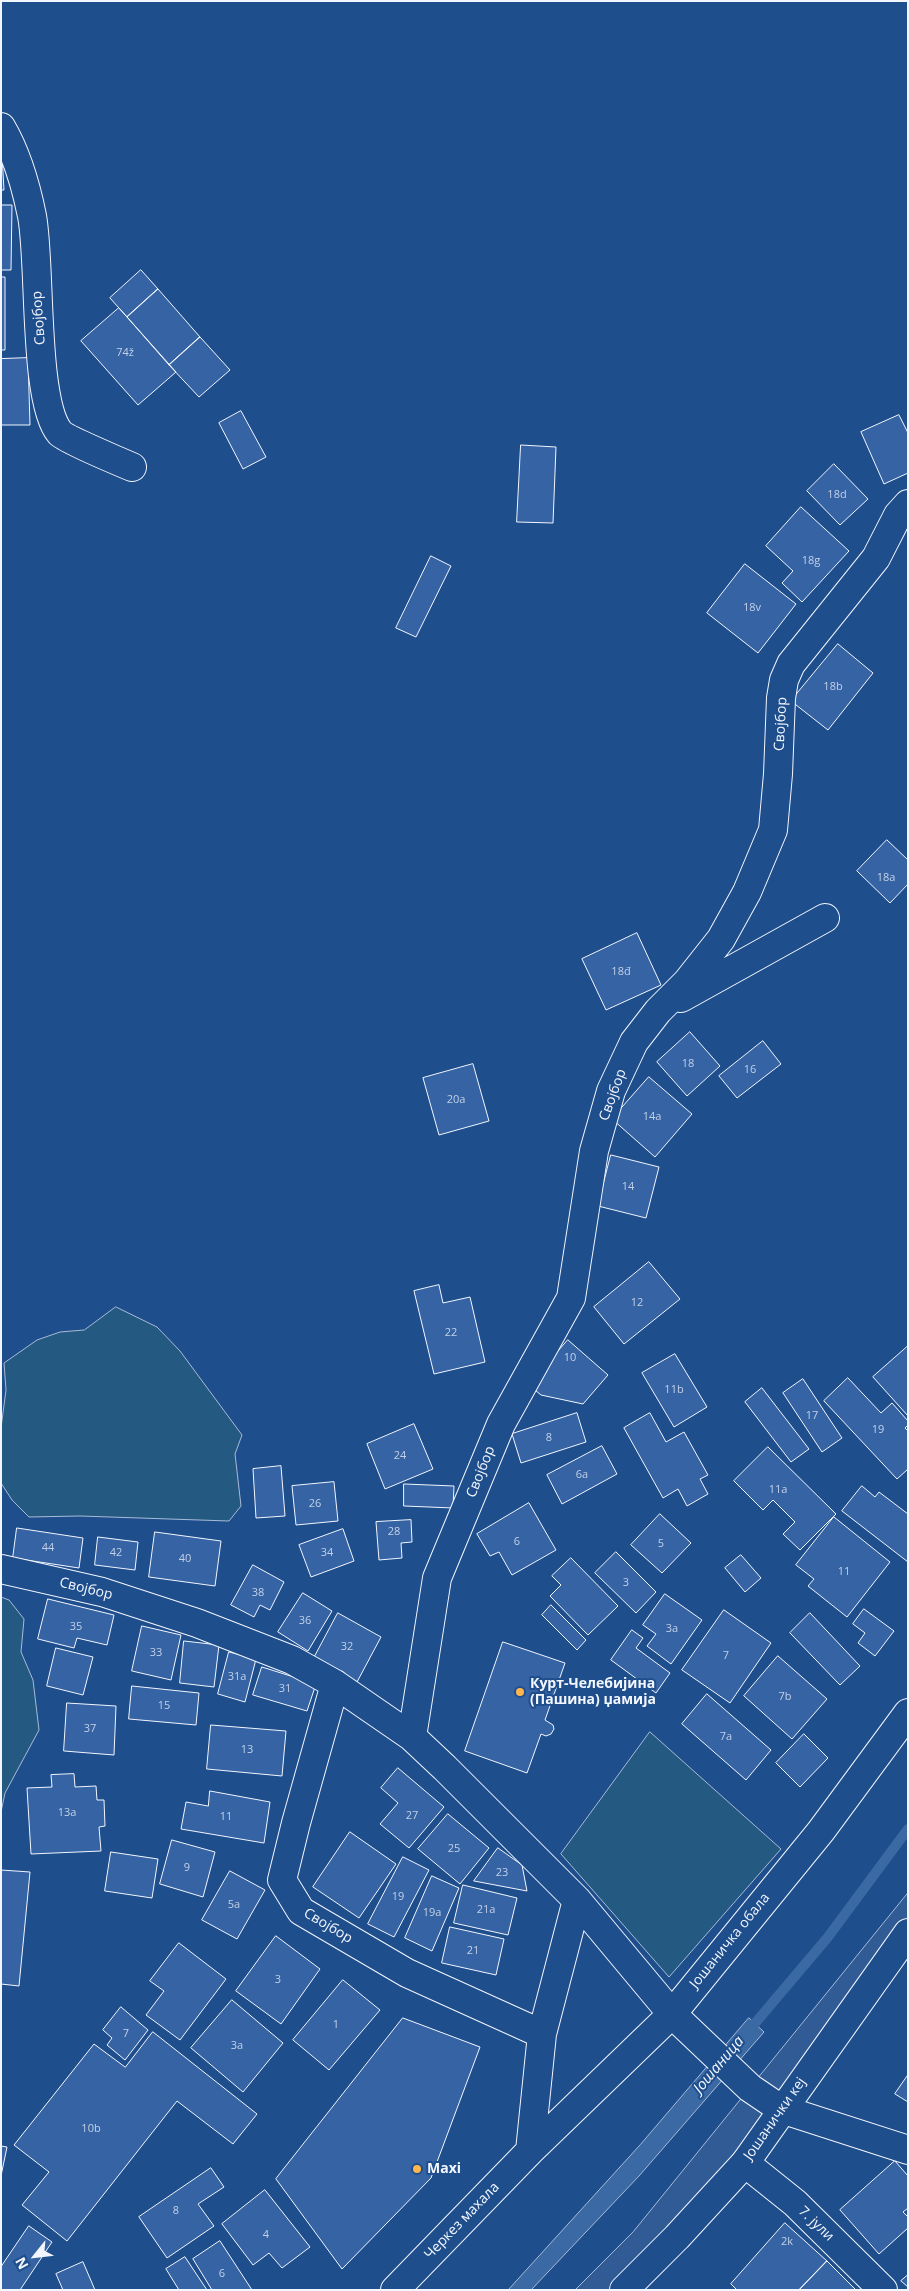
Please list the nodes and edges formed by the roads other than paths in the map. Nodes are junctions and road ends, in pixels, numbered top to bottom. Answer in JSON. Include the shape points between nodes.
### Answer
{"nodes":[{"id":1,"x":1,"y":127,"type":"edge"},
{"id":2,"x":132,"y":467,"type":"dead end"},
{"id":3,"x":908,"y":504,"type":"edge"},
{"id":4,"x":825,"y":918,"type":"dead end"},
{"id":5,"x":658,"y":1011,"type":"junction"},
{"id":6,"x":1,"y":1569,"type":"edge"},
{"id":7,"x":335,"y":1684,"type":"junction"},
{"id":8,"x":908,"y":1713,"type":"edge"},
{"id":9,"x":412,"y":1737,"type":"junction"},
{"id":10,"x":577,"y":1900,"type":"junction"},
{"id":11,"x":908,"y":1933,"type":"edge"},
{"id":12,"x":672,"y":2014,"type":"junction"},
{"id":13,"x":542,"y":2034,"type":"junction"},
{"id":14,"x":781,"y":2109,"type":"junction"},
{"id":15,"x":908,"y":2150,"type":"edge"},
{"id":16,"x":530,"y":2151,"type":"junction"},
{"id":17,"x":744,"y":2163,"type":"junction"},
{"id":18,"x":395,"y":2290,"type":"edge"},
{"id":19,"x":624,"y":2290,"type":"edge"},
{"id":20,"x":883,"y":2290,"type":"edge"}],
"edges":[{"from":1,"to":2,"type":"street","name":"Својбор","via":[[14,148],[32,217],[49,409],[60,434]]},
{"from":3,"to":5,"type":"street","name":"Својбор","via":[[898,515],[876,558],[791,664],[780,698],[774,830],[747,892],[721,939],[687,982]]},
{"from":4,"to":5,"type":"street"},
{"from":5,"to":9,"type":"street","name":"Својбор","via":[[634,1042],[610,1091],[594,1151],[571,1298],[500,1424],[437,1578]]},
{"from":6,"to":7,"type":"street","name":"Својбор","via":[[102,1592],[197,1623],[292,1660]]},
{"from":7,"to":9,"type":"street","name":"Својбор"},
{"from":7,"to":13,"type":"street","name":"Својбор","via":[[282,1880],[286,1888],[300,1911],[407,1973]]},
{"from":8,"to":12,"type":"street","name":"Јошаничка обала","via":[[820,1831]]},
{"from":9,"to":10,"type":"street","name":"Својбор"},
{"from":10,"to":12,"type":"street","name":"Својбор"},
{"from":10,"to":13,"type":"street"},
{"from":11,"to":14,"type":"street","name":"Јошанички кеј"},
{"from":12,"to":14,"type":"street","name":"Својбор","via":[[750,2088]]},
{"from":12,"to":16,"type":"street","name":"Јошаничка обала"},
{"from":13,"to":16,"type":"street"},
{"from":14,"to":15,"type":"street","name":"Својбор"},
{"from":14,"to":17,"type":"street","name":"Јошанички кеј"},
{"from":16,"to":18,"type":"street","name":"Черкез махала"},
{"from":17,"to":19,"type":"street","name":"Јошанички кеј"},
{"from":17,"to":20,"type":"street","name":"7. јули","via":[[795,2203]]}]}
